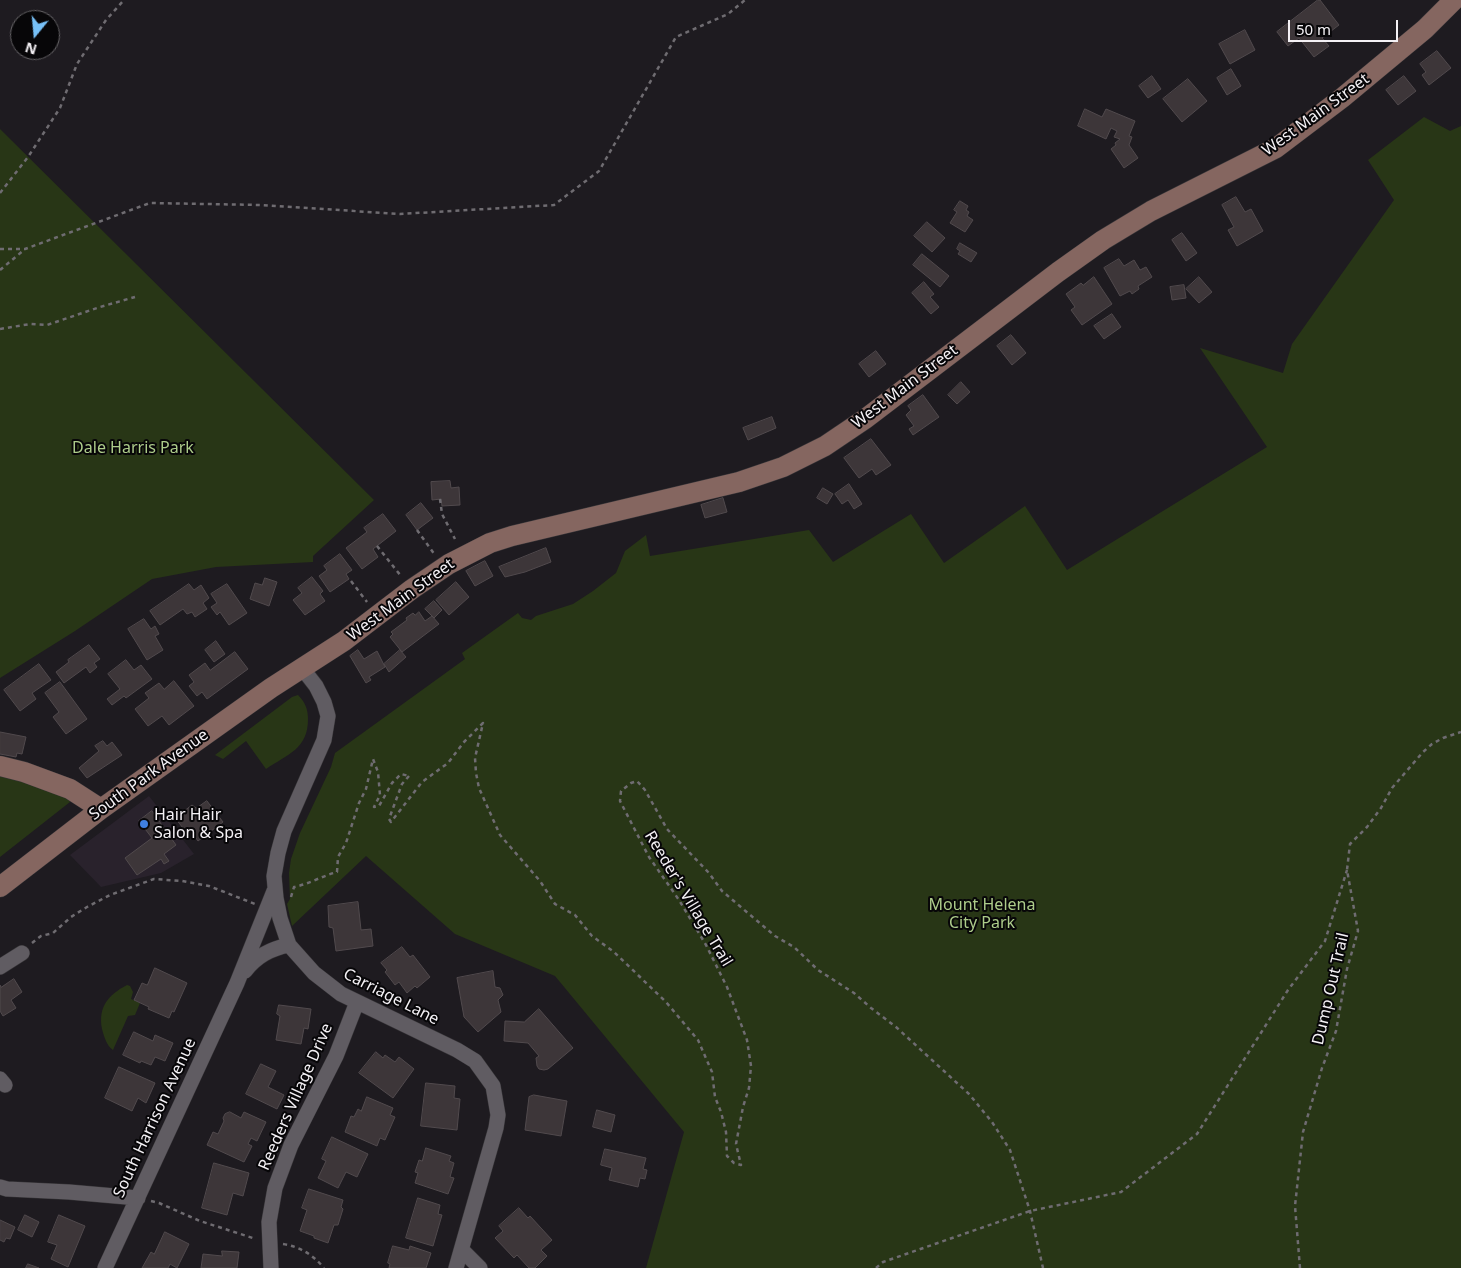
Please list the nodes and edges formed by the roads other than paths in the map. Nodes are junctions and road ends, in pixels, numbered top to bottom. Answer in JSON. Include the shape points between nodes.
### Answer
{"nodes":[{"id":1,"x":1454,"y":0,"type":"edge"},
{"id":2,"x":302,"y":668,"type":"junction"},
{"id":3,"x":0,"y":766,"type":"edge"},
{"id":4,"x":101,"y":809,"type":"junction"},
{"id":5,"x":0,"y":887,"type":"edge"},
{"id":6,"x":275,"y":889,"type":"junction"},
{"id":7,"x":289,"y":945,"type":"junction"},
{"id":8,"x":22,"y":953,"type":"road end"},
{"id":9,"x":0,"y":967,"type":"edge"},
{"id":10,"x":237,"y":983,"type":"junction"},
{"id":11,"x":357,"y":1002,"type":"junction"},
{"id":12,"x":0,"y":1187,"type":"edge"},
{"id":13,"x":138,"y":1198,"type":"junction"},
{"id":14,"x":462,"y":1250,"type":"junction"},
{"id":15,"x":105,"y":1268,"type":"edge"},
{"id":16,"x":270,"y":1268,"type":"edge"},
{"id":17,"x":456,"y":1268,"type":"edge"},
{"id":18,"x":480,"y":1268,"type":"edge"}],
"edges":[{"from":1,"to":2,"type":"street","name":"West Main Street","via":[[1426,30],[1276,148],[1103,240],[825,446],[783,467],[739,482],[490,543],[449,564]]},
{"from":2,"to":4,"type":"street","name":"South Park Avenue"},
{"from":2,"to":6,"type":"street","name":"Carriage Lane","via":[[316,686],[328,716],[324,740],[282,838],[274,876]]},
{"from":3,"to":4,"type":"street","via":[[70,789]]},
{"from":4,"to":5,"type":"street","name":"South Park Avenue"},
{"from":6,"to":7,"type":"street","name":"Carriage Lane"},
{"from":6,"to":10,"type":"street","name":"South Harrison Avenue"},
{"from":7,"to":10,"type":"street","name":"South Harrison Avenue","via":[[260,956]]},
{"from":7,"to":11,"type":"street","name":"Carriage Lane","via":[[314,973]]},
{"from":8,"to":9,"type":"street"},
{"from":10,"to":13,"type":"street","name":"South Harrison Avenue"},
{"from":11,"to":14,"type":"street","name":"Carriage Lane","via":[[475,1061],[493,1086],[498,1115],[496,1128]]},
{"from":11,"to":16,"type":"street","name":"Reeders Village Drive","via":[[336,1056],[291,1145],[272,1196]]},
{"from":12,"to":13,"type":"street"},
{"from":13,"to":15,"type":"street","name":"South Harrison Avenue"},
{"from":14,"to":17,"type":"street","name":"Carriage Lane"},
{"from":14,"to":18,"type":"street"}]}
